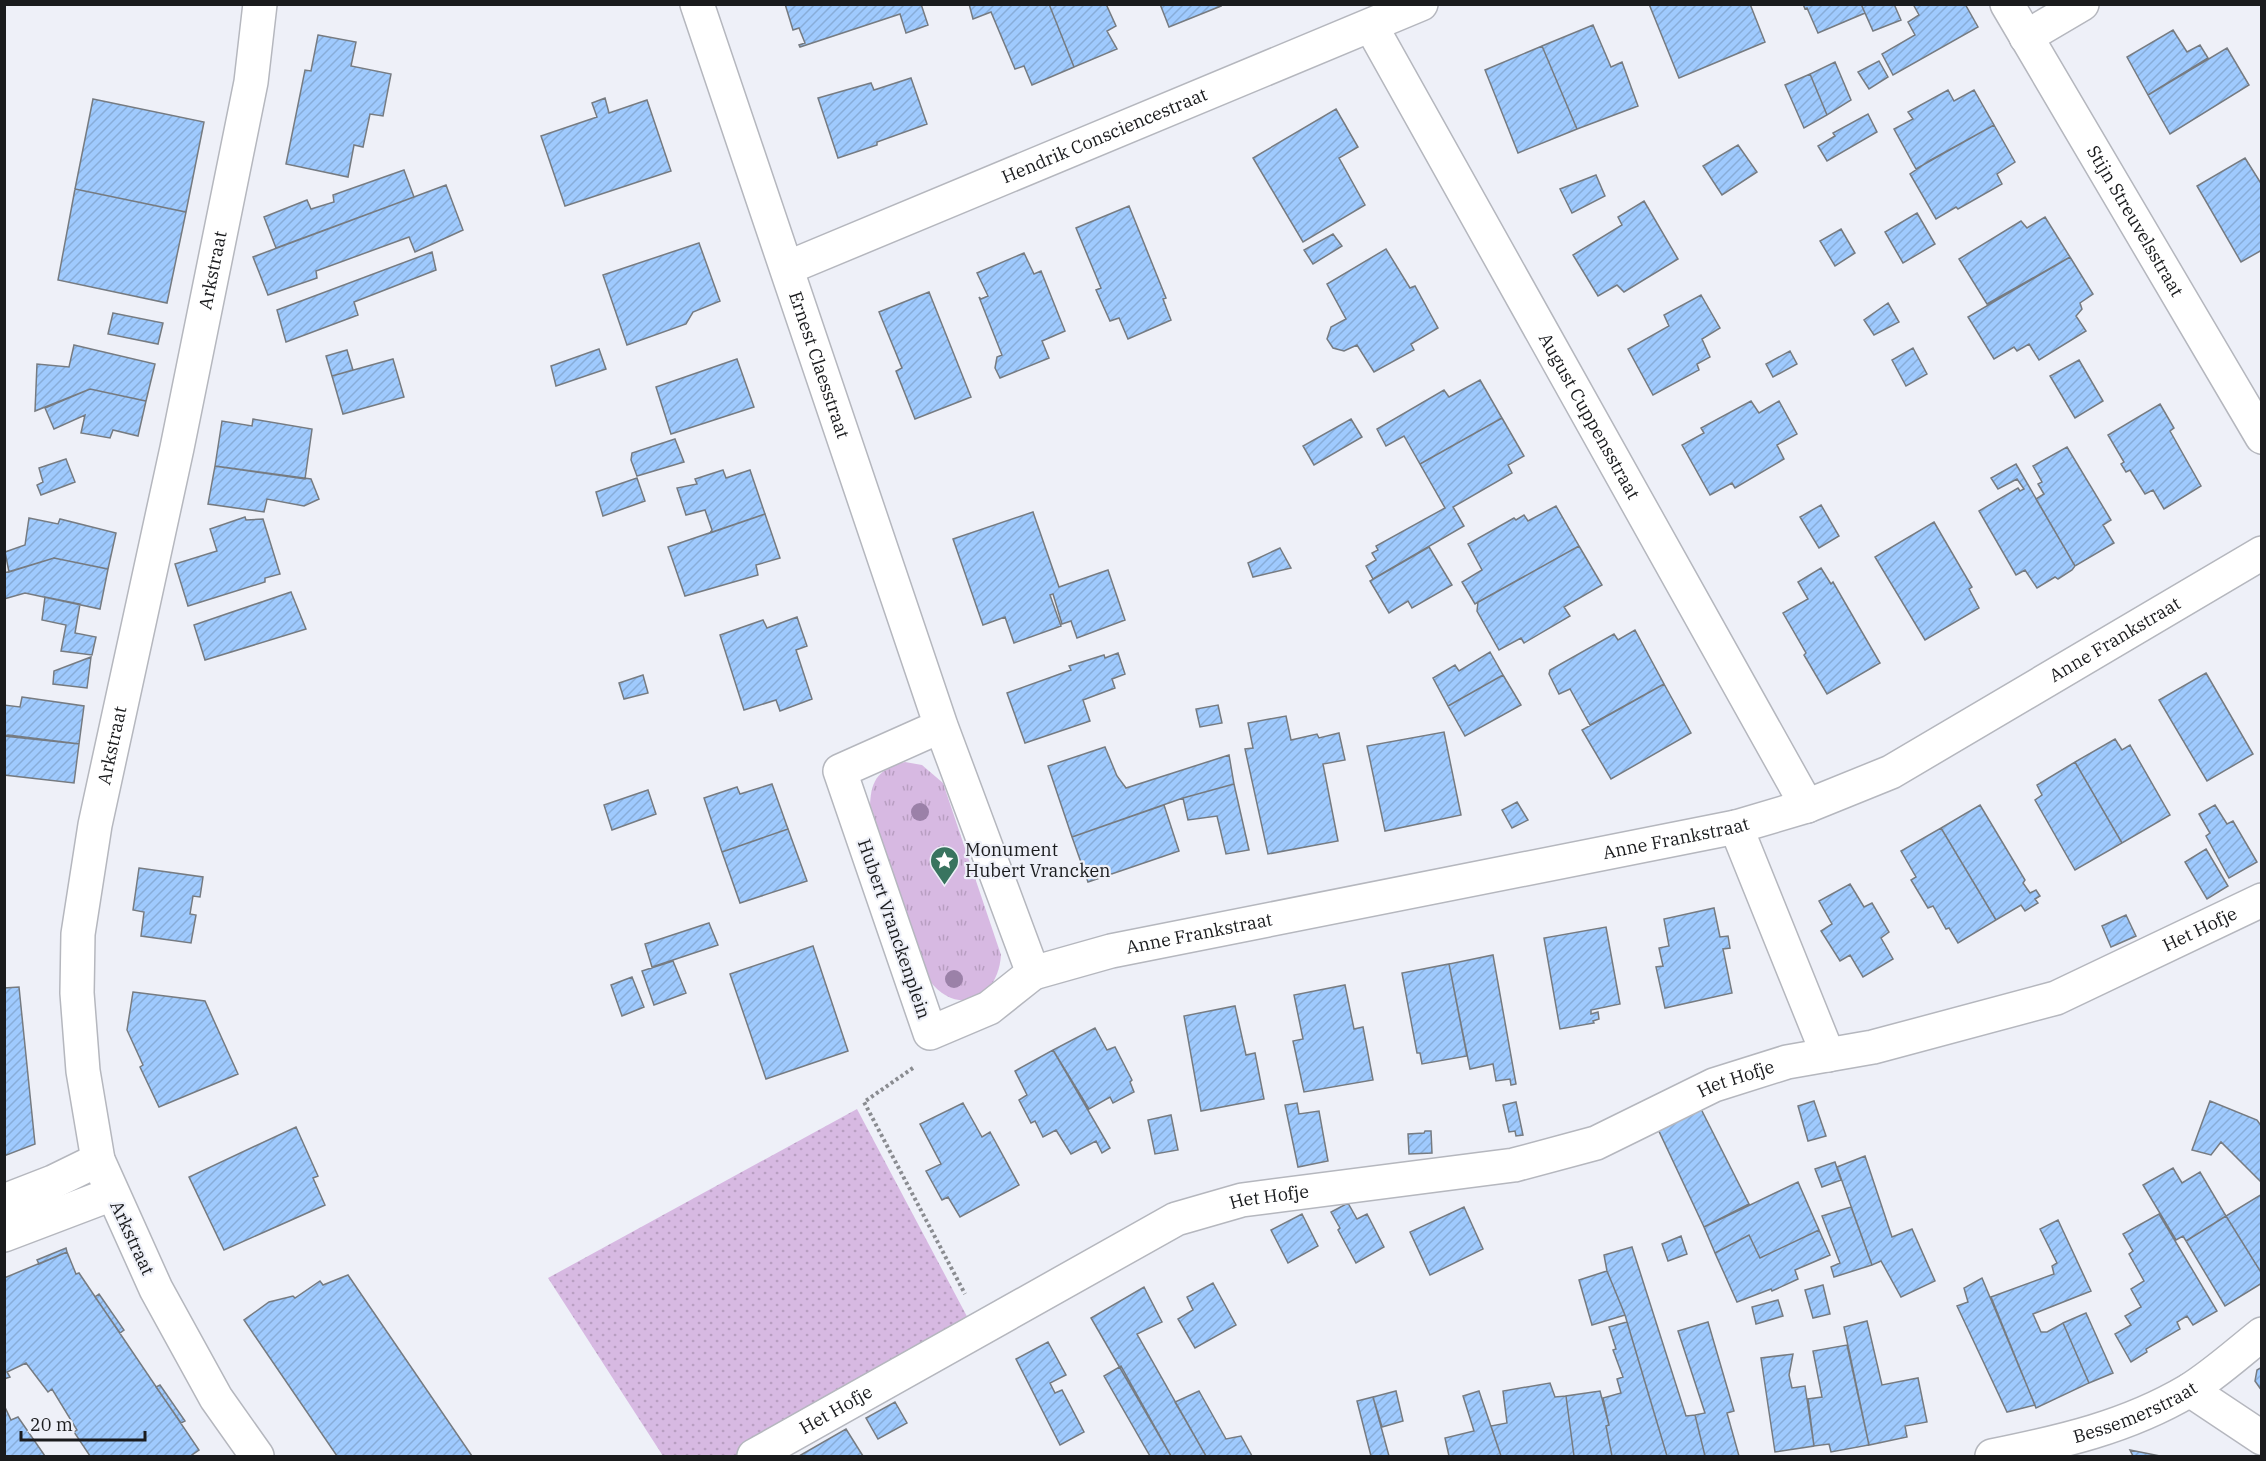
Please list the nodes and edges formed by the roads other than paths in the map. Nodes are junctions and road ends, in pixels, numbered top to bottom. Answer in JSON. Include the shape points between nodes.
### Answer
{"nodes":[{"id":1,"x":260,"y":4,"type":"edge"},
{"id":2,"x":697,"y":4,"type":"edge"},
{"id":3,"x":1421,"y":4,"type":"edge"},
{"id":4,"x":2007,"y":4,"type":"edge"},
{"id":5,"x":2082,"y":4,"type":"edge"},
{"id":6,"x":1371,"y":26,"type":"junction"},
{"id":7,"x":2026,"y":37,"type":"junction"},
{"id":8,"x":787,"y":268,"type":"junction"},
{"id":9,"x":2262,"y":437,"type":"edge"},
{"id":10,"x":2262,"y":553,"type":"edge"},
{"id":11,"x":941,"y":726,"type":"junction"},
{"id":12,"x":1807,"y":806,"type":"junction"},
{"id":13,"x":1736,"y":827,"type":"junction"},
{"id":14,"x":2262,"y":900,"type":"edge"},
{"id":15,"x":1034,"y":973,"type":"junction"},
{"id":16,"x":1828,"y":1055,"type":"junction"},
{"id":17,"x":98,"y":1160,"type":"junction"},
{"id":18,"x":112,"y":1194,"type":"junction"},
{"id":19,"x":4,"y":1201,"type":"edge"},
{"id":20,"x":4,"y":1235,"type":"edge"},
{"id":21,"x":2262,"y":1334,"type":"edge"},
{"id":22,"x":2190,"y":1390,"type":"junction"},
{"id":23,"x":2262,"y":1438,"type":"edge"},
{"id":24,"x":257,"y":1456,"type":"edge"},
{"id":25,"x":754,"y":1456,"type":"edge"},
{"id":26,"x":1992,"y":1456,"type":"edge"}],
"edges":[{"from":1,"to":17,"type":"street","name":"Arkstraat","via":[[251,82],[95,825],[78,934],[82,1071]]},
{"from":2,"to":8,"type":"street","name":"Ernest Claesstraat"},
{"from":3,"to":6,"type":"street","name":"Hendrik Consciencestraat"},
{"from":4,"to":7,"type":"street","name":"Stijn Streuvelsstraat"},
{"from":5,"to":7,"type":"street"},
{"from":6,"to":8,"type":"street","name":"Hendrik Consciencestraat"},
{"from":6,"to":12,"type":"street","name":"August Cuppensstraat"},
{"from":7,"to":9,"type":"street","name":"Stijn Streuvelsstraat"},
{"from":8,"to":11,"type":"street","name":"Ernest Claesstraat"},
{"from":10,"to":12,"type":"street","name":"Anne Frankstraat","via":[[1891,772]]},
{"from":11,"to":15,"type":"street"},
{"from":11,"to":15,"type":"street","name":"Hubert Vranckenplein","via":[[840,771],[930,1033],[989,1008]]},
{"from":12,"to":13,"type":"street","name":"Anne Frankstraat"},
{"from":13,"to":15,"type":"street","name":"Anne Frankstraat","via":[[1123,949]]},
{"from":13,"to":16,"type":"street"},
{"from":14,"to":16,"type":"street","name":"Het Hofje","via":[[2056,998],[1873,1047]]},
{"from":16,"to":25,"type":"street","name":"Het Hofje","via":[[1787,1062],[1714,1085],[1596,1143],[1514,1165],[1242,1200],[1176,1220]]},
{"from":17,"to":18,"type":"street","name":"Arkstraat"},
{"from":17,"to":19,"type":"street"},
{"from":18,"to":20,"type":"street"},
{"from":18,"to":24,"type":"street","name":"Arkstraat","via":[[156,1289],[216,1398]]},
{"from":21,"to":22,"type":"street","name":"Bessemerstraat"},
{"from":22,"to":23,"type":"street"},
{"from":22,"to":26,"type":"street","name":"Bessemerstraat","via":[[2141,1416],[2084,1436]]}]}
